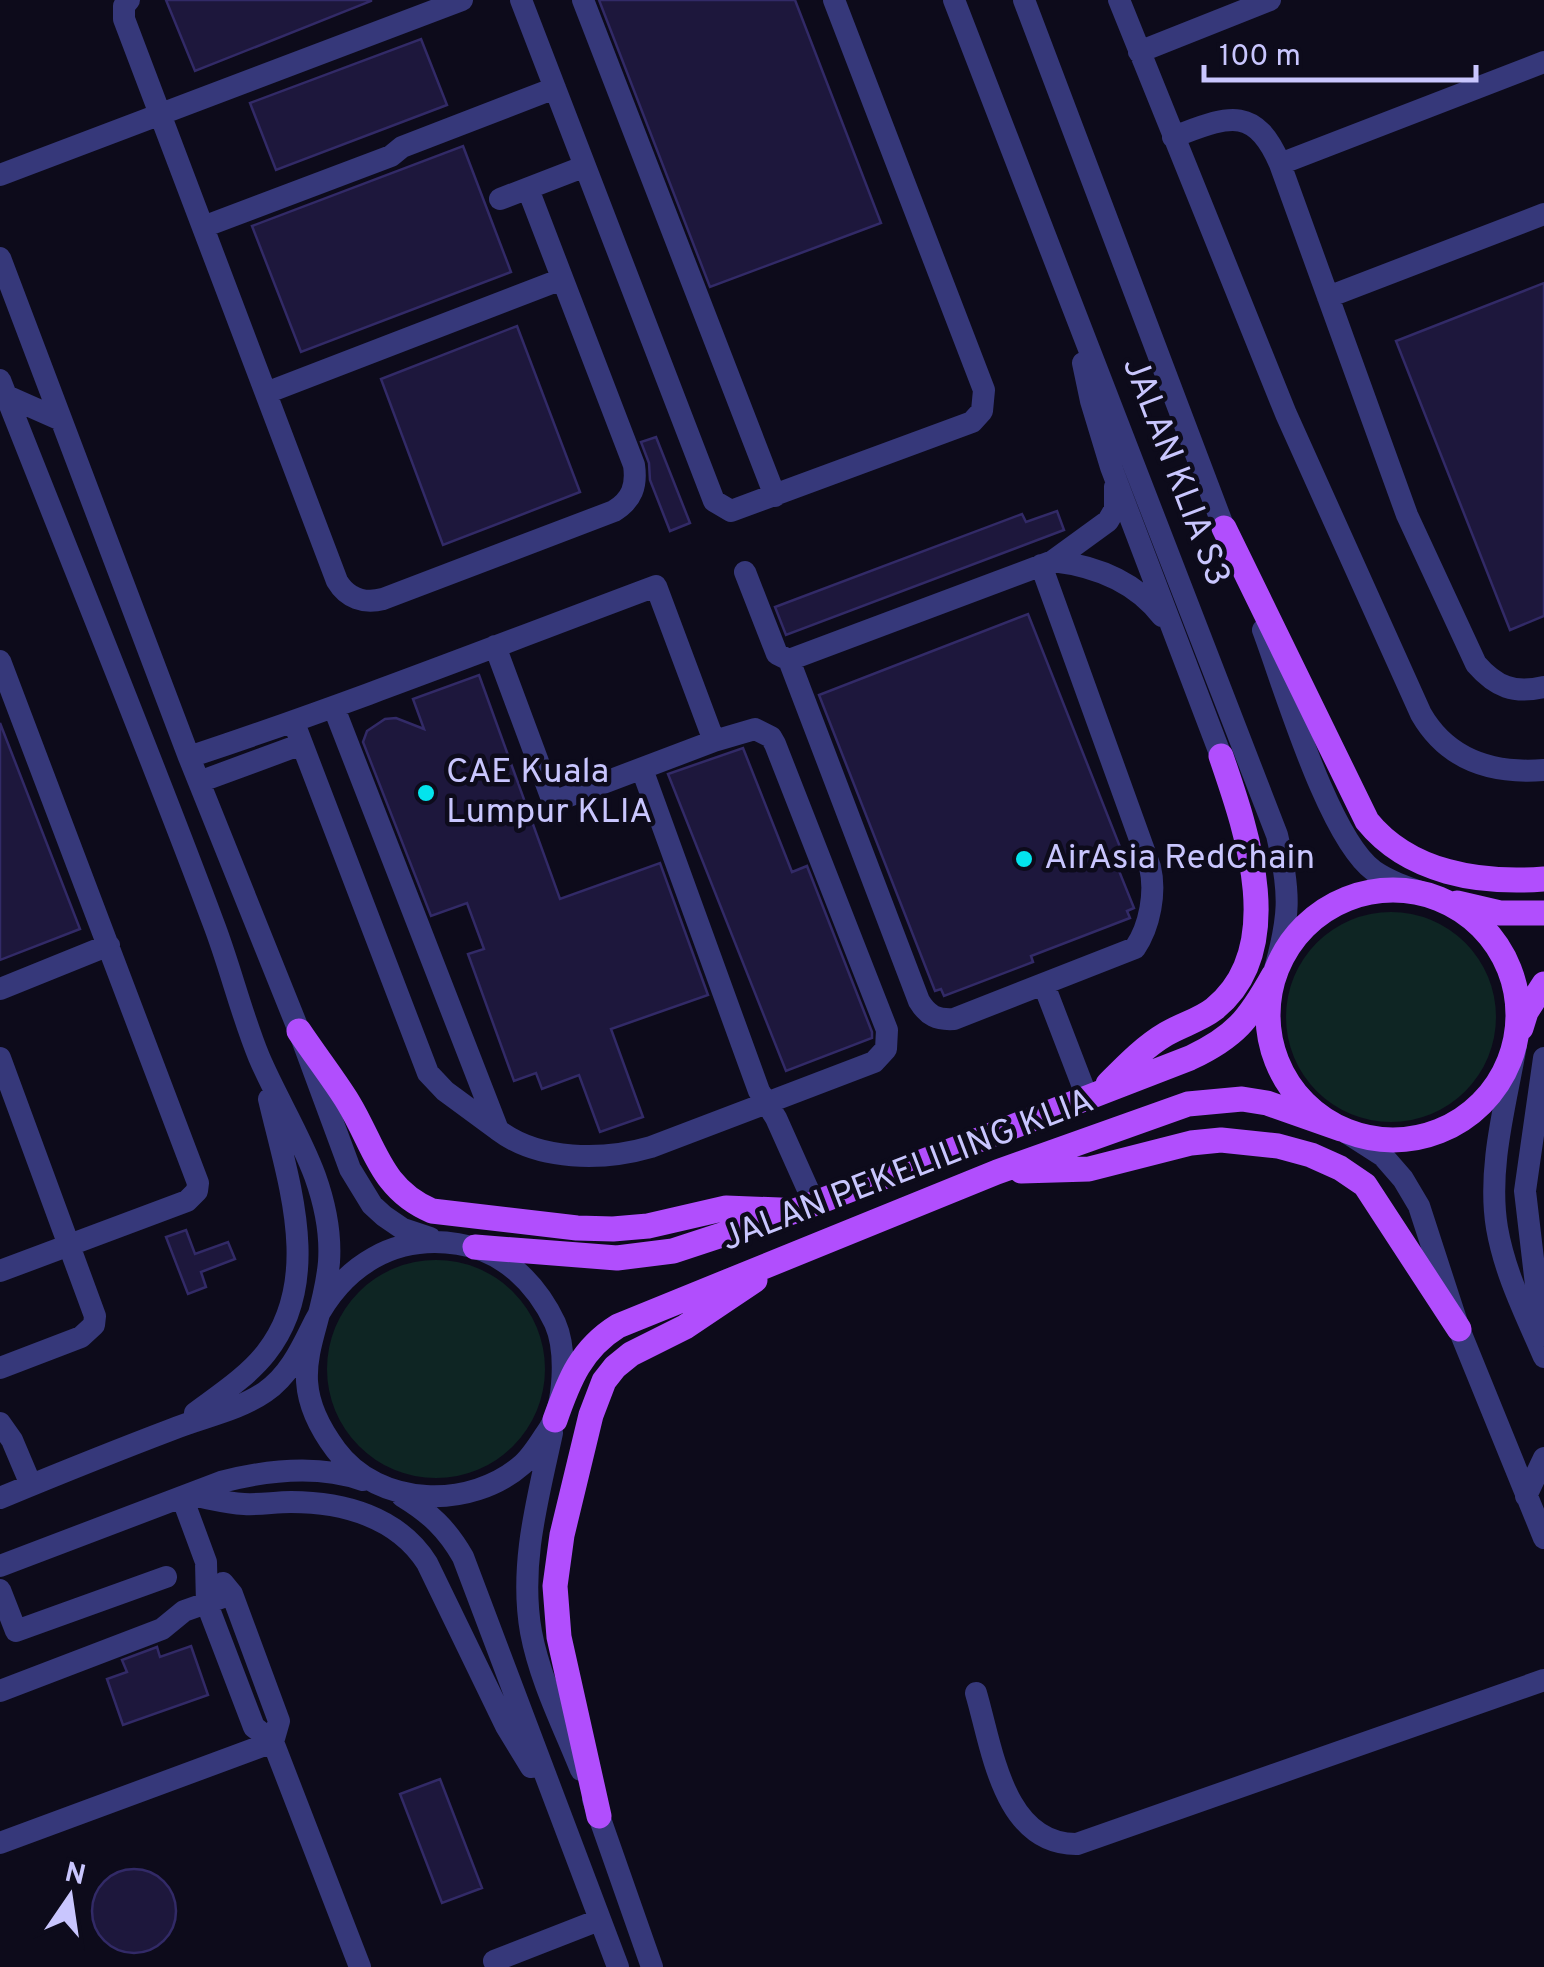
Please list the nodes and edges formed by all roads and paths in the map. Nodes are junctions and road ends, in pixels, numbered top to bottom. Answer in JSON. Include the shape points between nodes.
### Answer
{"nodes":[{"id":1,"x":129,"y":0,"type":"edge"},
{"id":2,"x":461,"y":0,"type":"edge"},
{"id":3,"x":522,"y":0,"type":"edge"},
{"id":4,"x":583,"y":0,"type":"edge"},
{"id":5,"x":834,"y":0,"type":"edge"},
{"id":6,"x":954,"y":0,"type":"edge"},
{"id":7,"x":1024,"y":0,"type":"edge"},
{"id":8,"x":1119,"y":0,"type":"edge"},
{"id":9,"x":1270,"y":0,"type":"edge"},
{"id":10,"x":1139,"y":52,"type":"junction"},
{"id":11,"x":1544,"y":62,"type":"edge"},
{"id":12,"x":554,"y":88,"type":"junction"},
{"id":13,"x":160,"y":115,"type":"junction"},
{"id":14,"x":1173,"y":137,"type":"junction"},
{"id":15,"x":1280,"y":164,"type":"junction"},
{"id":16,"x":584,"y":168,"type":"junction"},
{"id":17,"x":15,"y":170,"type":"edge"},
{"id":18,"x":528,"y":189,"type":"junction"},
{"id":19,"x":500,"y":199,"type":"dead end"},
{"id":20,"x":1544,"y":214,"type":"edge"},
{"id":21,"x":203,"y":227,"type":"junction"},
{"id":22,"x":0,"y":258,"type":"edge"},
{"id":23,"x":562,"y":278,"type":"junction"},
{"id":24,"x":1328,"y":297,"type":"junction"},
{"id":25,"x":1072,"y":304,"type":"junction"},
{"id":26,"x":2,"y":389,"type":"edge"},
{"id":27,"x":266,"y":393,"type":"junction"},
{"id":28,"x":61,"y":420,"type":"junction"},
{"id":29,"x":1112,"y":468,"type":"junction"},
{"id":30,"x":775,"y":496,"type":"junction"},
{"id":31,"x":1224,"y":528,"type":"junction"},
{"id":32,"x":1047,"y":563,"type":"junction"},
{"id":33,"x":745,"y":572,"type":"dead end"},
{"id":34,"x":1179,"y":644,"type":"junction"},
{"id":35,"x":495,"y":646,"type":"junction"},
{"id":36,"x":789,"y":660,"type":"junction"},
{"id":37,"x":0,"y":662,"type":"edge"},
{"id":38,"x":1544,"y":687,"type":"edge"},
{"id":39,"x":334,"y":708,"type":"junction"},
{"id":40,"x":298,"y":733,"type":"junction"},
{"id":41,"x":714,"y":741,"type":"junction"},
{"id":42,"x":1221,"y":756,"type":"joint"},
{"id":43,"x":189,"y":757,"type":"junction"},
{"id":44,"x":642,"y":769,"type":"junction"},
{"id":45,"x":1544,"y":770,"type":"edge"},
{"id":46,"x":199,"y":782,"type":"junction"},
{"id":47,"x":1544,"y":879,"type":"edge"},
{"id":48,"x":1438,"y":898,"type":"junction"},
{"id":49,"x":1544,"y":913,"type":"edge"},
{"id":50,"x":109,"y":945,"type":"junction"},
{"id":51,"x":1273,"y":976,"type":"junction"},
{"id":52,"x":1544,"y":984,"type":"edge"},
{"id":53,"x":1044,"y":985,"type":"junction"},
{"id":54,"x":0,"y":989,"type":"edge"},
{"id":55,"x":299,"y":1031,"type":"junction"},
{"id":56,"x":1516,"y":1045,"type":"junction"},
{"id":57,"x":258,"y":1054,"type":"junction"},
{"id":58,"x":0,"y":1058,"type":"edge"},
{"id":59,"x":1544,"y":1058,"type":"edge"},
{"id":60,"x":1094,"y":1094,"type":"junction"},
{"id":61,"x":765,"y":1102,"type":"junction"},
{"id":62,"x":1341,"y":1129,"type":"junction"},
{"id":63,"x":498,"y":1130,"type":"junction"},
{"id":64,"x":997,"y":1172,"type":"junction"},
{"id":65,"x":804,"y":1207,"type":"junction"},
{"id":66,"x":436,"y":1240,"type":"junction"},
{"id":67,"x":70,"y":1245,"type":"junction"},
{"id":68,"x":475,"y":1246,"type":"junction"},
{"id":69,"x":796,"y":1252,"type":"junction"},
{"id":70,"x":0,"y":1271,"type":"edge"},
{"id":71,"x":317,"y":1317,"type":"junction"},
{"id":72,"x":1459,"y":1330,"type":"junction"},
{"id":73,"x":1544,"y":1357,"type":"edge"},
{"id":74,"x":0,"y":1368,"type":"edge"},
{"id":75,"x":555,"y":1420,"type":"junction"},
{"id":76,"x":0,"y":1423,"type":"edge"},
{"id":77,"x":176,"y":1428,"type":"junction"},
{"id":78,"x":1544,"y":1458,"type":"edge"},
{"id":79,"x":31,"y":1486,"type":"junction"},
{"id":80,"x":391,"y":1490,"type":"junction"},
{"id":81,"x":185,"y":1496,"type":"junction"},
{"id":82,"x":1526,"y":1496,"type":"junction"},
{"id":83,"x":0,"y":1498,"type":"edge"},
{"id":84,"x":1544,"y":1538,"type":"edge"},
{"id":85,"x":206,"y":1562,"type":"junction"},
{"id":86,"x":0,"y":1566,"type":"edge"},
{"id":87,"x":166,"y":1578,"type":"dead end"},
{"id":88,"x":0,"y":1590,"type":"edge"},
{"id":89,"x":232,"y":1594,"type":"junction"},
{"id":90,"x":207,"y":1604,"type":"junction"},
{"id":91,"x":1544,"y":1680,"type":"edge"},
{"id":92,"x":0,"y":1690,"type":"edge"},
{"id":93,"x":976,"y":1693,"type":"dead end"},
{"id":94,"x":273,"y":1742,"type":"junction"},
{"id":95,"x":599,"y":1816,"type":"junction"},
{"id":96,"x":562,"y":1817,"type":"junction"},
{"id":97,"x":0,"y":1843,"type":"edge"},
{"id":98,"x":600,"y":1920,"type":"junction"},
{"id":99,"x":494,"y":1961,"type":"dead end"},
{"id":100,"x":360,"y":1967,"type":"edge"},
{"id":101,"x":618,"y":1967,"type":"edge"},
{"id":102,"x":652,"y":1967,"type":"edge"}],
"edges":[{"from":1,"to":13,"type":"street","via":[[124,20]]},
{"from":2,"to":13,"type":"street"},
{"from":3,"to":12,"type":"street"},
{"from":4,"to":30,"type":"street"},
{"from":5,"to":30,"type":"street","via":[[985,397],[972,422]]},
{"from":6,"to":25,"type":"street","name":"JALAN KLIA S3"},
{"from":7,"to":31,"type":"street","name":"JALAN KLIA S3"},
{"from":8,"to":10,"type":"street"},
{"from":9,"to":10,"type":"street"},
{"from":10,"to":14,"type":"street"},
{"from":11,"to":15,"type":"street"},
{"from":12,"to":16,"type":"street"},
{"from":12,"to":21,"type":"street"},
{"from":13,"to":17,"type":"street"},
{"from":13,"to":21,"type":"street"},
{"from":14,"to":15,"type":"street","via":[[1235,118],[1262,131]]},
{"from":14,"to":45,"type":"street","via":[[1286,414],[1429,729],[1472,762],[1504,771]]},
{"from":15,"to":24,"type":"street"},
{"from":16,"to":18,"type":"street"},
{"from":16,"to":30,"type":"street","via":[[714,501],[731,511]]},
{"from":18,"to":19,"type":"street"},
{"from":18,"to":23,"type":"street"},
{"from":20,"to":24,"type":"street"},
{"from":21,"to":27,"type":"street"},
{"from":22,"to":28,"type":"street"},
{"from":23,"to":27,"type":"street"},
{"from":23,"to":27,"type":"street","via":[[634,465],[630,498],[614,511],[383,599],[362,600],[337,581]]},
{"from":24,"to":38,"type":"street","via":[[1407,514],[1476,664],[1506,688]]},
{"from":25,"to":29,"type":"street"},
{"from":25,"to":51,"type":"street","name":"JALAN KLIA S3","via":[[1277,835],[1289,910]]},
{"from":26,"to":28,"type":"street"},
{"from":26,"to":57,"type":"street","via":[[215,926]]},
{"from":28,"to":43,"type":"street"},
{"from":29,"to":32,"type":"street","via":[[1117,496],[1108,522]]},
{"from":29,"to":34,"type":"street"},
{"from":31,"to":47,"type":"main road","via":[[1381,838],[1401,854],[1450,871]]},
{"from":31,"to":48,"type":"street","name":"JALAN KLIA S3","via":[[1336,823],[1372,869]]},
{"from":32,"to":34,"type":"street","via":[[1098,570],[1139,592]]},
{"from":32,"to":36,"type":"street"},
{"from":32,"to":53,"type":"street","via":[[1154,881],[1135,948]]},
{"from":33,"to":36,"type":"street","via":[[777,654]]},
{"from":34,"to":42,"type":"street"},
{"from":35,"to":39,"type":"street"},
{"from":35,"to":41,"type":"street","via":[[656,586]]},
{"from":35,"to":44,"type":"street","via":[[553,802]]},
{"from":36,"to":53,"type":"street","via":[[925,1010],[954,1019]]},
{"from":37,"to":50,"type":"street"},
{"from":39,"to":40,"type":"street"},
{"from":39,"to":63,"type":"street"},
{"from":40,"to":43,"type":"street"},
{"from":40,"to":46,"type":"street"},
{"from":40,"to":63,"type":"street","via":[[428,1073]]},
{"from":41,"to":44,"type":"street"},
{"from":41,"to":61,"type":"street","via":[[755,729],[776,744],[888,1040],[874,1062]]},
{"from":42,"to":60,"type":"main road","via":[[1255,881],[1247,958],[1214,1008],[1147,1047]]},
{"from":43,"to":46,"type":"street"},
{"from":44,"to":61,"type":"street"},
{"from":46,"to":55,"type":"street"},
{"from":48,"to":49,"type":"main road","name":"JALAN PEKELILING KLIA","via":[[1500,913]]},
{"from":48,"to":51,"type":"main road","name":"JALAN PEKELILING KLIA","via":[[1397,890],[1356,895],[1319,913],[1292,939]]},
{"from":48,"to":56,"type":"main road","name":"JALAN PEKELILING KLIA","via":[[1465,912],[1505,956],[1520,1015]]},
{"from":50,"to":54,"type":"street"},
{"from":50,"to":67,"type":"street","via":[[197,1191]]},
{"from":51,"to":60,"type":"main road","name":"JALAN PEKELILING KLIA","via":[[1240,1028],[1220,1044]]},
{"from":51,"to":62,"type":"main road","name":"JALAN PEKELILING KLIA","via":[[1267,1012],[1286,1082]]},
{"from":52,"to":56,"type":"main road","name":"JALAN PEKELILING KLIA"},
{"from":53,"to":60,"type":"street"},
{"from":55,"to":65,"type":"main road","via":[[349,1103],[386,1176],[432,1211],[613,1229],[726,1208]]},
{"from":55,"to":66,"type":"street","via":[[360,1188],[384,1216]]},
{"from":56,"to":62,"type":"main road","name":"JALAN PEKELILING KLIA","via":[[1502,1079],[1479,1107],[1448,1128],[1413,1139],[1376,1140]]},
{"from":56,"to":73,"type":"street","via":[[1498,1149],[1496,1224],[1512,1286]]},
{"from":57,"to":71,"type":"street","via":[[326,1212],[329,1266]]},
{"from":57,"to":77,"type":"street","via":[[296,1213],[294,1294],[264,1356]]},
{"from":58,"to":67,"type":"street"},
{"from":59,"to":73,"type":"street","via":[[1524,1191]]},
{"from":60,"to":65,"type":"main road","name":"JALAN PEKELILING KLIA"},
{"from":61,"to":63,"type":"street","via":[[616,1154],[538,1150]]},
{"from":61,"to":65,"type":"street"},
{"from":62,"to":64,"type":"main road","name":"JALAN PEKELILING KLIA","via":[[1268,1103],[1210,1100]]},
{"from":62,"to":72,"type":"street","via":[[1383,1156],[1419,1206]]},
{"from":64,"to":69,"type":"main road","name":"JALAN PEKELILING KLIA"},
{"from":64,"to":72,"type":"main road","via":[[1089,1169],[1221,1140],[1311,1156],[1365,1185]]},
{"from":65,"to":68,"type":"main road","name":"JALAN PEKELILING KLIA","via":[[648,1255]]},
{"from":66,"to":68,"type":"street","name":"JALAN PEKELILING KLIA"},
{"from":66,"to":71,"type":"street","name":"JALAN PEKELILING KLIA","via":[[370,1258],[350,1272]]},
{"from":67,"to":70,"type":"street"},
{"from":67,"to":74,"type":"street","via":[[94,1325],[82,1337]]},
{"from":68,"to":75,"type":"street","name":"JALAN PEKELILING KLIA","via":[[513,1266],[543,1297],[561,1336]]},
{"from":69,"to":75,"type":"main road","name":"JALAN PEKELILING KLIA","via":[[600,1337],[572,1372]]},
{"from":69,"to":95,"type":"main road","via":[[685,1327],[631,1354],[597,1397],[555,1586],[559,1637]]},
{"from":71,"to":77,"type":"street","via":[[300,1354],[264,1392]]},
{"from":71,"to":80,"type":"street","name":"JALAN PEKELILING KLIA","via":[[307,1353],[308,1390],[320,1426],[340,1457]]},
{"from":72,"to":82,"type":"street"},
{"from":75,"to":80,"type":"street","name":"JALAN PEKELILING KLIA","via":[[527,1461],[498,1482],[457,1496]]},
{"from":75,"to":95,"type":"street","name":"JALAN PEKELILING KLIA","via":[[528,1567],[530,1628]]},
{"from":76,"to":79,"type":"street"},
{"from":77,"to":79,"type":"street"},
{"from":78,"to":82,"type":"street"},
{"from":79,"to":83,"type":"street"},
{"from":80,"to":81,"type":"street","via":[[328,1472],[292,1470],[253,1474]]},
{"from":80,"to":96,"type":"street","name":"JALAN PEKELILING KLIA","via":[[434,1518],[463,1557]]},
{"from":81,"to":85,"type":"street"},
{"from":81,"to":86,"type":"street"},
{"from":81,"to":96,"type":"street","via":[[239,1504],[314,1502],[383,1521],[402,1533],[427,1563],[506,1726]]},
{"from":82,"to":84,"type":"street"},
{"from":85,"to":89,"type":"street"},
{"from":85,"to":90,"type":"street"},
{"from":87,"to":88,"type":"street","via":[[16,1631]]},
{"from":89,"to":90,"type":"street"},
{"from":89,"to":94,"type":"street","via":[[279,1721]]},
{"from":90,"to":92,"type":"street","via":[[162,1629]]},
{"from":90,"to":94,"type":"street","via":[[254,1727]]},
{"from":91,"to":93,"type":"street","via":[[1077,1844],[1036,1833],[1014,1809]]},
{"from":94,"to":97,"type":"street"},
{"from":94,"to":100,"type":"street"},
{"from":95,"to":102,"type":"street","name":"JALAN PEKELILING KLIA"},
{"from":96,"to":98,"type":"street","name":"JALAN PEKELILING KLIA"},
{"from":98,"to":99,"type":"street"},
{"from":98,"to":101,"type":"street","name":"JALAN PEKELILING KLIA"}]}
